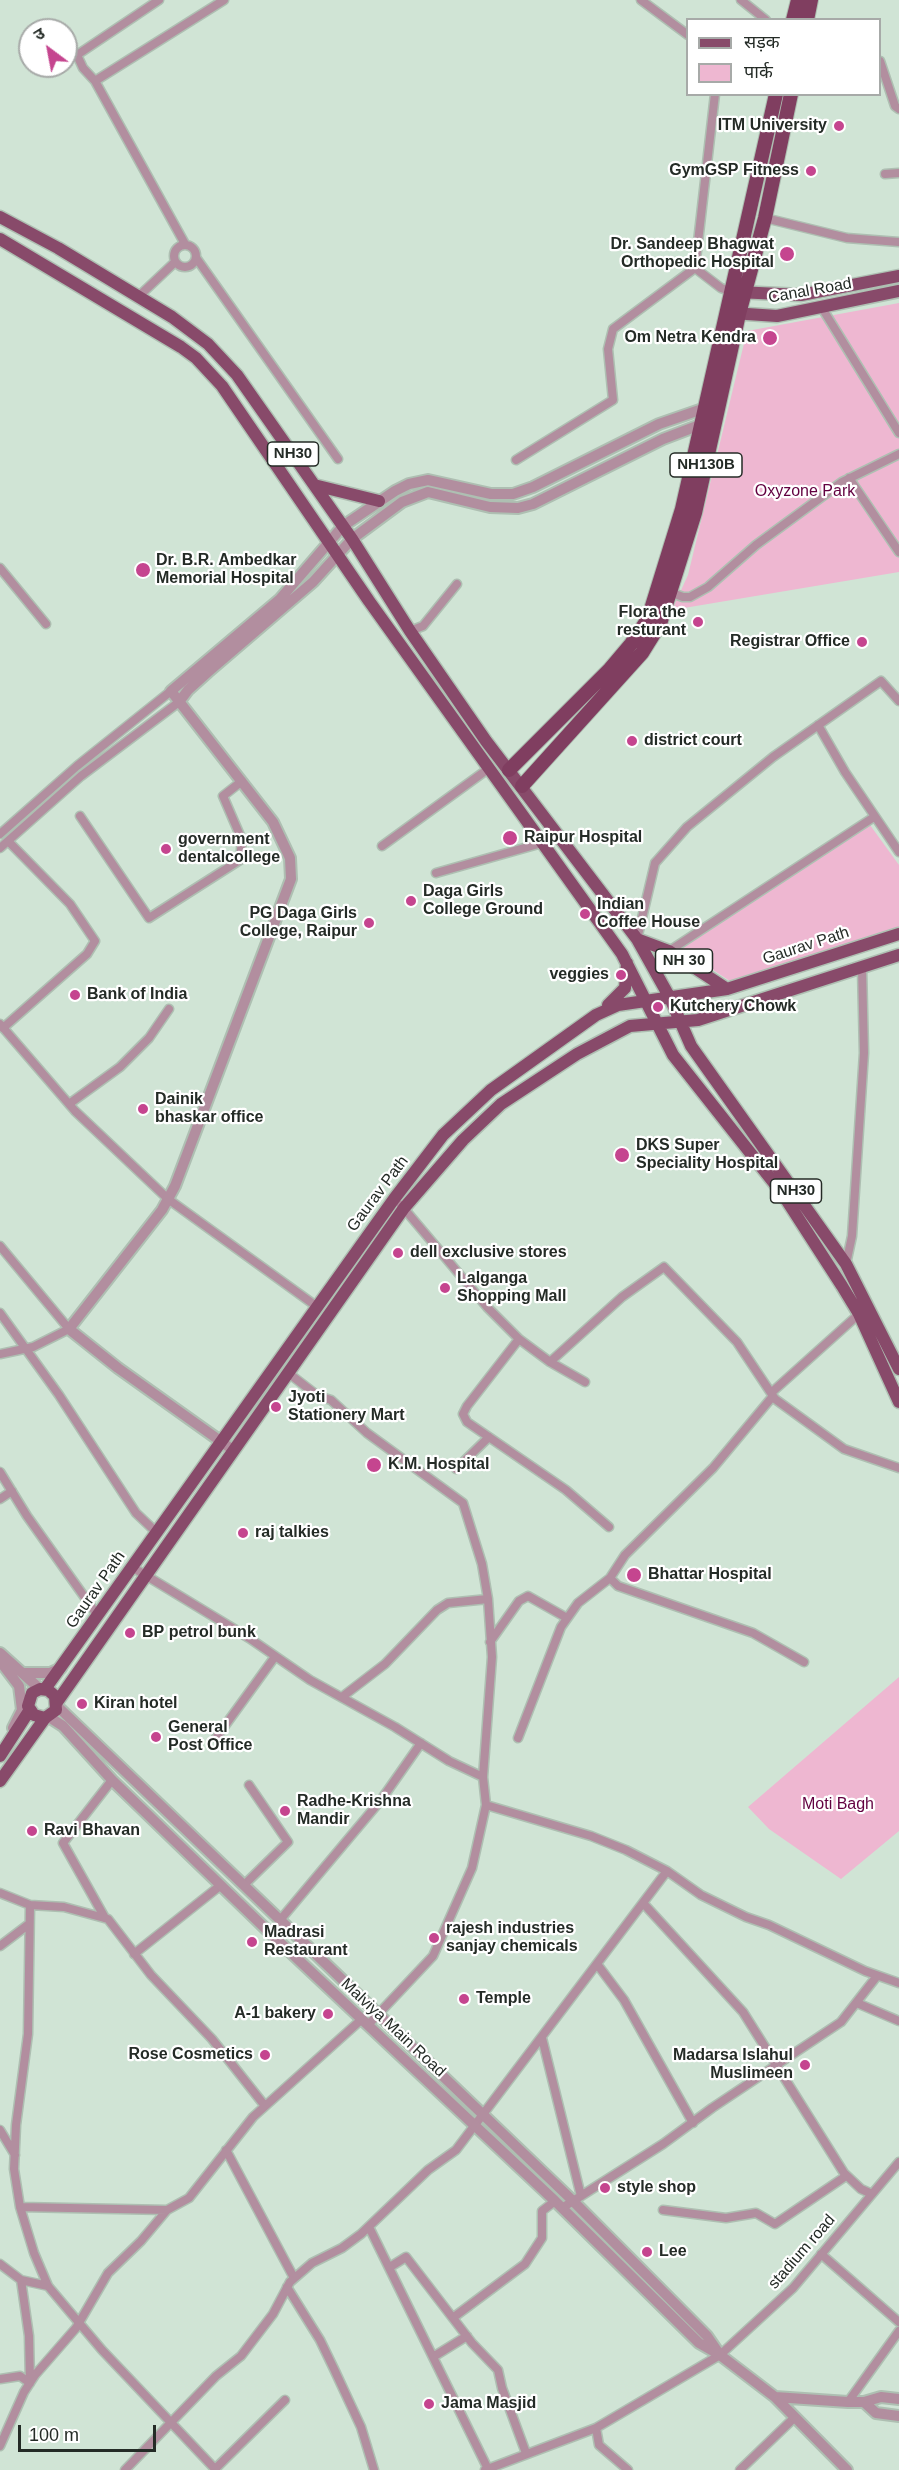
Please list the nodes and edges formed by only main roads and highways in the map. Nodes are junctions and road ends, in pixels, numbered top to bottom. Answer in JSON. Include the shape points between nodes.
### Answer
{"nodes":[{"id":1,"x":798,"y":0,"type":"edge"},
{"id":2,"x":811,"y":0,"type":"edge"},
{"id":3,"x":794,"y":18,"type":"edge"},
{"id":4,"x":807,"y":18,"type":"edge"},
{"id":5,"x":776,"y":96,"type":"edge"},
{"id":6,"x":791,"y":96,"type":"edge"},
{"id":7,"x":0,"y":216,"type":"edge"},
{"id":8,"x":0,"y":238,"type":"edge"},
{"id":9,"x":899,"y":276,"type":"edge"},
{"id":10,"x":899,"y":291,"type":"edge"},
{"id":11,"x":737,"y":292,"type":"junction"},
{"id":12,"x":732,"y":313,"type":"junction"},
{"id":13,"x":314,"y":485,"type":"junction"},
{"id":14,"x":379,"y":501,"type":"road end"},
{"id":15,"x":665,"y":590,"type":"junction"},
{"id":16,"x":509,"y":770,"type":"junction"},
{"id":17,"x":522,"y":786,"type":"junction"},
{"id":18,"x":899,"y":934,"type":"edge"},
{"id":19,"x":637,"y":939,"type":"junction"},
{"id":20,"x":899,"y":955,"type":"edge"},
{"id":21,"x":627,"y":962,"type":"junction"},
{"id":22,"x":727,"y":989,"type":"junction"},
{"id":23,"x":670,"y":998,"type":"junction"},
{"id":24,"x":648,"y":1000,"type":"junction"},
{"id":25,"x":596,"y":1015,"type":"junction"},
{"id":26,"x":680,"y":1021,"type":"junction"},
{"id":27,"x":657,"y":1023,"type":"junction"},
{"id":28,"x":837,"y":1252,"type":"junction"},
{"id":29,"x":825,"y":1259,"type":"junction"},
{"id":30,"x":899,"y":1369,"type":"edge"},
{"id":31,"x":899,"y":1402,"type":"edge"},
{"id":32,"x":43,"y":1689,"type":"junction"},
{"id":33,"x":57,"y":1704,"type":"junction"},
{"id":34,"x":30,"y":1711,"type":"junction"},
{"id":35,"x":47,"y":1717,"type":"junction"},
{"id":36,"x":0,"y":1756,"type":"edge"},
{"id":37,"x":0,"y":1781,"type":"edge"}],
"edges":[{"from":1,"to":3,"type":"highway"},
{"from":2,"to":4,"type":"highway"},
{"from":5,"to":11,"type":"highway","number":"NH130B"},
{"from":6,"to":11,"type":"highway","number":"NH130B","via":[[765,218]]},
{"from":7,"to":13,"type":"main road","number":"NH30","via":[[193,332],[220,356]]},
{"from":8,"to":21,"type":"main road","number":"NH30","via":[[196,358],[222,386]]},
{"from":9,"to":11,"type":"main road","name":"Canal Road","via":[[801,295]]},
{"from":10,"to":12,"type":"main road","name":"Canal Road","via":[[777,316]]},
{"from":11,"to":12,"type":"highway","number":"NH130B"},
{"from":12,"to":15,"type":"highway","number":"NH130B","via":[[704,406]]},
{"from":12,"to":15,"type":"highway","number":"NH130B","via":[[720,404],[695,513]]},
{"from":13,"to":14,"type":"main road"},
{"from":13,"to":16,"type":"main road","number":"NH30","via":[[410,631]]},
{"from":15,"to":16,"type":"highway","number":"NH130B","via":[[631,644]]},
{"from":15,"to":17,"type":"highway","number":"NH130B","via":[[660,624],[642,653]]},
{"from":16,"to":17,"type":"main road","number":"NH30"},
{"from":17,"to":19,"type":"main road","number":"NH30"},
{"from":18,"to":22,"type":"main road","name":"Gaurav Path"},
{"from":19,"to":22,"type":"main road","number":"NH 30","via":[[669,951]]},
{"from":19,"to":23,"type":"main road","number":"NH30"},
{"from":20,"to":26,"type":"main road","via":[[698,1020]]},
{"from":21,"to":24,"type":"main road","number":"NH30"},
{"from":21,"to":25,"type":"main road","via":[[625,988]]},
{"from":22,"to":23,"type":"main road","name":"Gaurav Path"},
{"from":23,"to":24,"type":"main road","name":"Gaurav Path"},
{"from":23,"to":26,"type":"main road","number":"NH30"},
{"from":24,"to":25,"type":"main road","name":"Gaurav Path","via":[[623,1003]]},
{"from":24,"to":27,"type":"main road","number":"NH30"},
{"from":25,"to":32,"type":"main road","name":"Gaurav Path","via":[[491,1090],[443,1135],[315,1306],[62,1668]]},
{"from":26,"to":27,"type":"main road"},
{"from":26,"to":28,"type":"main road","number":"NH30","via":[[712,1078]]},
{"from":27,"to":29,"type":"main road","number":"NH30","via":[[673,1055],[782,1193]]},
{"from":27,"to":33,"type":"main road","via":[[636,1024],[613,1034],[501,1104],[463,1140],[404,1208]]},
{"from":28,"to":29,"type":"main road"},
{"from":28,"to":30,"type":"main road","number":"NH30"},
{"from":29,"to":31,"type":"main road","number":"NH30","via":[[859,1314]]},
{"from":32,"to":33,"type":"main road","via":[[53,1693]]},
{"from":32,"to":34,"type":"main road","via":[[29,1697]]},
{"from":33,"to":35,"type":"main road"},
{"from":34,"to":35,"type":"main road","via":[[36,1717]]},
{"from":34,"to":36,"type":"main road"},
{"from":35,"to":37,"type":"main road"}]}
